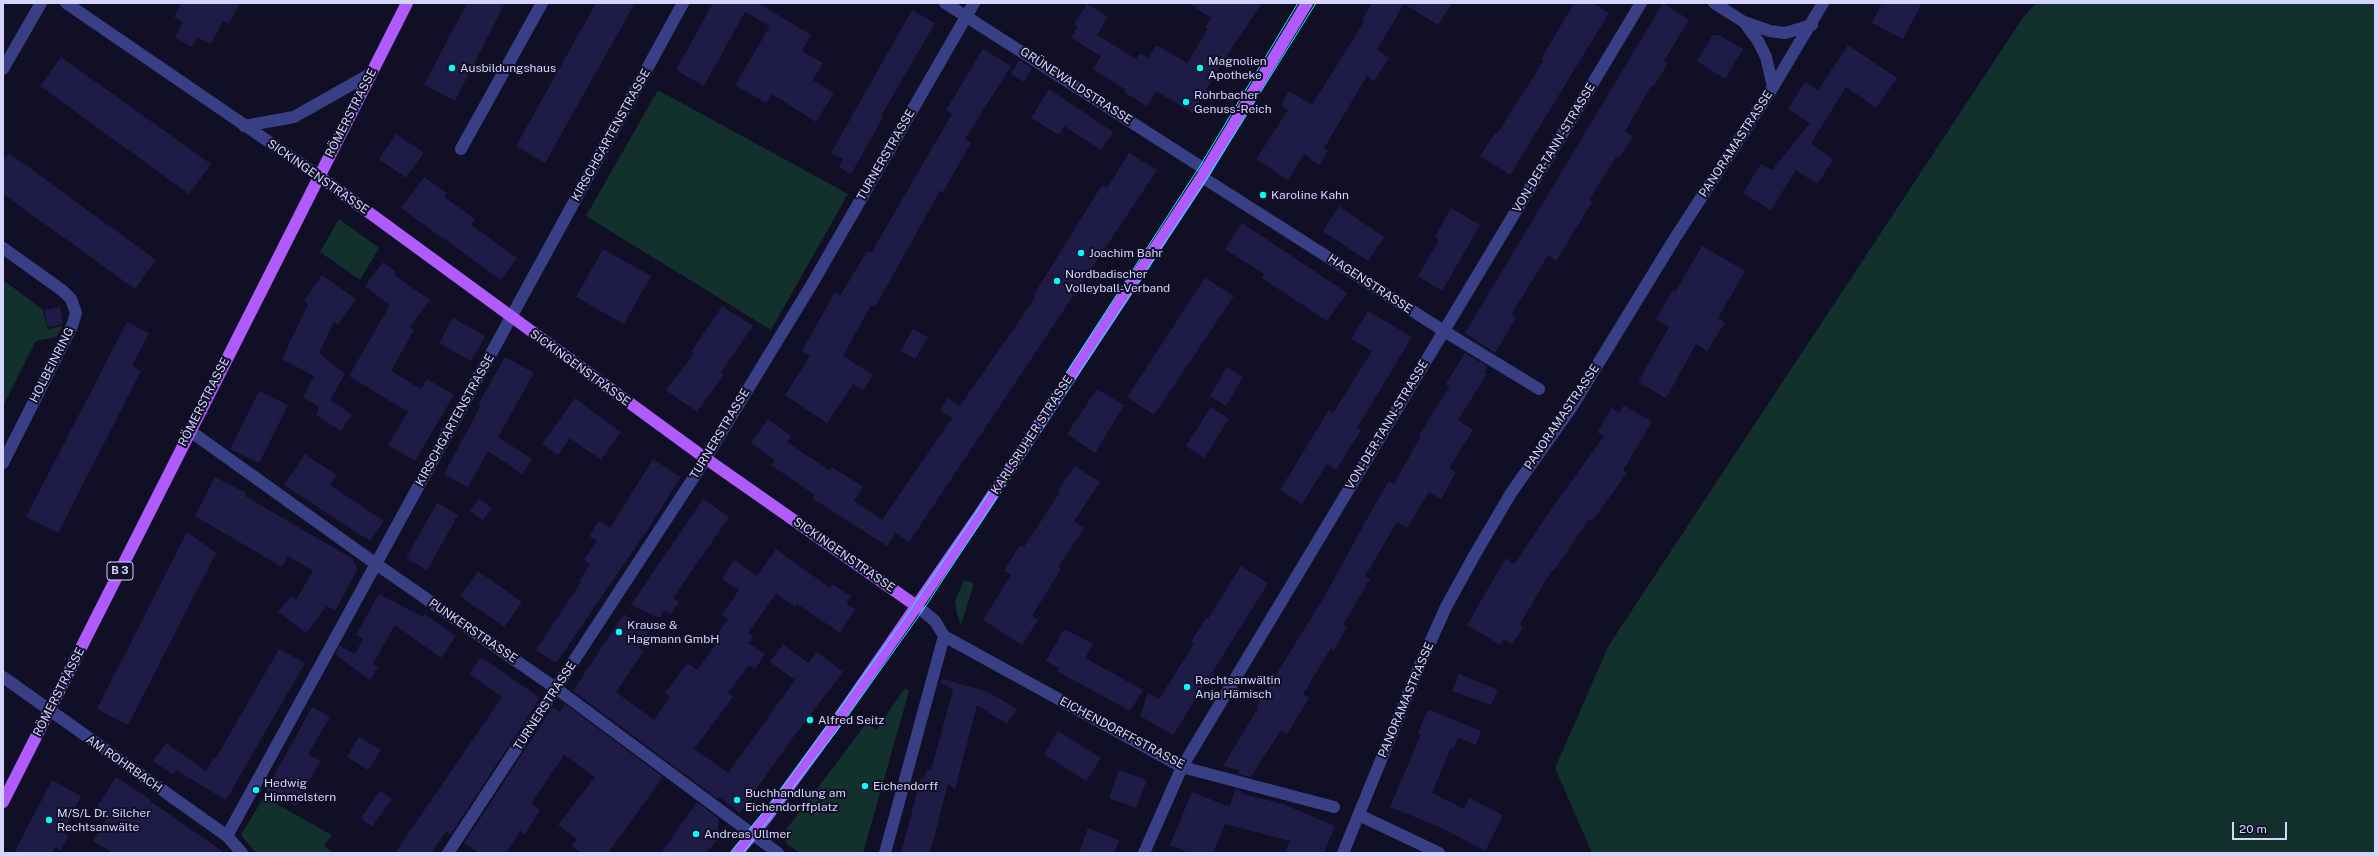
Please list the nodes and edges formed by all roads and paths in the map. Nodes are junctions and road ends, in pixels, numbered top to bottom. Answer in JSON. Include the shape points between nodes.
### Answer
{"nodes":[{"id":1,"x":41,"y":3,"type":"edge"},
{"id":2,"x":66,"y":3,"type":"edge"},
{"id":3,"x":407,"y":3,"type":"edge"},
{"id":4,"x":542,"y":3,"type":"edge"},
{"id":5,"x":683,"y":3,"type":"edge"},
{"id":6,"x":945,"y":3,"type":"edge"},
{"id":7,"x":974,"y":3,"type":"edge"},
{"id":8,"x":1641,"y":3,"type":"edge"},
{"id":9,"x":1714,"y":3,"type":"edge"},
{"id":10,"x":1823,"y":3,"type":"edge"},
{"id":11,"x":1304,"y":4,"type":"edge"},
{"id":12,"x":966,"y":16,"type":"junction"},
{"id":13,"x":1744,"y":22,"type":"junction"},
{"id":14,"x":1812,"y":25,"type":"junction"},
{"id":15,"x":3,"y":69,"type":"edge"},
{"id":16,"x":370,"y":74,"type":"junction"},
{"id":17,"x":1773,"y":87,"type":"junction"},
{"id":18,"x":244,"y":126,"type":"junction"},
{"id":19,"x":461,"y":149,"type":"dead end"},
{"id":20,"x":1204,"y":173,"type":"junction"},
{"id":21,"x":319,"y":176,"type":"junction"},
{"id":22,"x":3,"y":248,"type":"edge"},
{"id":23,"x":511,"y":318,"type":"junction"},
{"id":24,"x":1444,"y":331,"type":"junction"},
{"id":25,"x":1539,"y":389,"type":"dead end"},
{"id":26,"x":190,"y":431,"type":"junction"},
{"id":27,"x":705,"y":458,"type":"junction"},
{"id":28,"x":3,"y":463,"type":"edge"},
{"id":29,"x":376,"y":564,"type":"junction"},
{"id":30,"x":918,"y":607,"type":"junction"},
{"id":31,"x":944,"y":636,"type":"junction"},
{"id":32,"x":3,"y":677,"type":"edge"},
{"id":33,"x":557,"y":689,"type":"junction"},
{"id":34,"x":50,"y":711,"type":"junction"},
{"id":35,"x":1182,"y":767,"type":"junction"},
{"id":36,"x":3,"y":802,"type":"edge"},
{"id":37,"x":1334,"y":807,"type":"dead end"},
{"id":38,"x":1359,"y":816,"type":"junction"},
{"id":39,"x":752,"y":834,"type":"junction"},
{"id":40,"x":227,"y":836,"type":"junction"},
{"id":41,"x":242,"y":853,"type":"edge"},
{"id":42,"x":448,"y":853,"type":"edge"},
{"id":43,"x":737,"y":853,"type":"edge"},
{"id":44,"x":778,"y":853,"type":"edge"},
{"id":45,"x":885,"y":853,"type":"edge"},
{"id":46,"x":1144,"y":853,"type":"edge"},
{"id":47,"x":1343,"y":853,"type":"edge"},
{"id":48,"x":1439,"y":853,"type":"edge"}],
"edges":[{"from":1,"to":15,"type":"street"},
{"from":2,"to":18,"type":"street","name":"SICKINGENSTRASSE"},
{"from":3,"to":16,"type":"main road","name":"RÖMERSTRASSE"},
{"from":4,"to":19,"type":"street"},
{"from":5,"to":23,"type":"street","name":"KIRSCHGARTENSTRASSE"},
{"from":6,"to":12,"type":"street","name":"GRÜNEWALDSTRASSE"},
{"from":7,"to":12,"type":"street","name":"TURNERSTRASSE"},
{"from":8,"to":24,"type":"street","name":"VON-DER-TANN-STRASSE"},
{"from":9,"to":13,"type":"street"},
{"from":10,"to":14,"type":"street","name":"PANORAMASTRASSE"},
{"from":11,"to":20,"type":"main road","name":"KARLSRUHER STRASSE"},
{"from":12,"to":20,"type":"street","name":"GRÜNEWALDSTRASSE"},
{"from":12,"to":27,"type":"street","name":"TURNERSTRASSE","via":[[812,284]]},
{"from":13,"to":14,"type":"street","via":[[1785,33]]},
{"from":13,"to":17,"type":"street","via":[[1766,57]]},
{"from":14,"to":17,"type":"street","name":"PANORAMASTRASSE"},
{"from":16,"to":18,"type":"street","name":"SICKINGENSTRASSE","via":[[294,117]]},
{"from":16,"to":21,"type":"main road","name":"RÖMERSTRASSE"},
{"from":17,"to":38,"type":"street","name":"PANORAMASTRASSE","via":[[1675,238],[1571,408],[1511,493],[1474,556],[1446,607],[1419,667]]},
{"from":18,"to":21,"type":"street","name":"SICKINGENSTRASSE"},
{"from":20,"to":24,"type":"street","name":"HAGENSTRASSE"},
{"from":20,"to":30,"type":"main road","name":"KARLSRUHER STRASSE"},
{"from":21,"to":23,"type":"main road","name":"SICKINGENSTRASSE"},
{"from":21,"to":26,"type":"main road","name":"RÖMERSTRASSE","number":"B 3"},
{"from":22,"to":28,"type":"street","name":"HOLBEINRING","via":[[63,291],[76,313],[72,326]]},
{"from":23,"to":27,"type":"main road","name":"SICKINGENSTRASSE"},
{"from":23,"to":29,"type":"street","name":"KIRSCHGARTENSTRASSE"},
{"from":24,"to":25,"type":"street","name":"HAGENSTRASSE"},
{"from":24,"to":35,"type":"street","name":"VON-DER-TANN-STRASSE"},
{"from":26,"to":29,"type":"street","name":"PUNKERSTRASSE"},
{"from":26,"to":34,"type":"main road","name":"RÖMERSTRASSE","number":"B 3"},
{"from":27,"to":30,"type":"main road","name":"SICKINGENSTRASSE"},
{"from":27,"to":33,"type":"street","name":"TURNERSTRASSE"},
{"from":29,"to":33,"type":"street","name":"PUNKERSTRASSE"},
{"from":29,"to":40,"type":"street","name":"KIRSCHGARTENSTRASSE"},
{"from":30,"to":31,"type":"street","via":[[936,621]]},
{"from":30,"to":39,"type":"main road","name":"KARLSRUHER STRASSE"},
{"from":31,"to":35,"type":"street","name":"EICHENDORFFSTRASSE"},
{"from":31,"to":45,"type":"street"},
{"from":32,"to":34,"type":"street","name":"AM ROHRBACH"},
{"from":33,"to":39,"type":"street","name":"PUNKERSTRASSE"},
{"from":33,"to":42,"type":"street","name":"TURNERSTRASSE"},
{"from":34,"to":36,"type":"main road","name":"RÖMERSTRASSE","number":"B 3"},
{"from":34,"to":40,"type":"street","name":"AM ROHRBACH"},
{"from":35,"to":37,"type":"street","name":"EICHENDORFFSTRASSE"},
{"from":35,"to":46,"type":"street","name":"VON-DER-TANN-STRASSE"},
{"from":38,"to":47,"type":"street","name":"PANORAMASTRASSE"},
{"from":38,"to":48,"type":"street"},
{"from":39,"to":43,"type":"main road","name":"KARLSRUHER STRASSE"},
{"from":39,"to":44,"type":"street","name":"PUNKERSTRASSE"},
{"from":40,"to":41,"type":"street","name":"AM ROHRBACH"}]}
